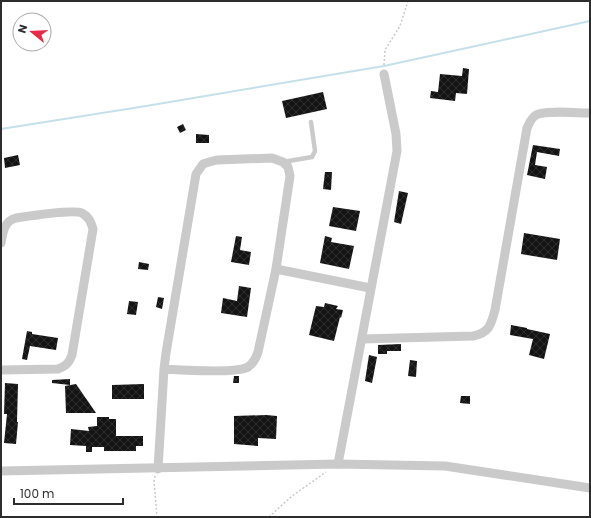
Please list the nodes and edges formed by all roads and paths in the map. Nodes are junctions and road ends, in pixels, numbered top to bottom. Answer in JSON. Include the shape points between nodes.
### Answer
{"nodes":[{"id":1,"x":408,"y":1,"type":"edge"},
{"id":2,"x":384,"y":74,"type":"joint"},
{"id":3,"x":590,"y":112,"type":"edge"},
{"id":4,"x":311,"y":122,"type":"dead end"},
{"id":5,"x":283,"y":162,"type":"junction"},
{"id":6,"x":1,"y":243,"type":"edge"},
{"id":7,"x":276,"y":269,"type":"junction"},
{"id":8,"x":370,"y":288,"type":"junction"},
{"id":9,"x":362,"y":339,"type":"junction"},
{"id":10,"x":164,"y":369,"type":"junction"},
{"id":11,"x":1,"y":370,"type":"edge"},
{"id":12,"x":338,"y":464,"type":"junction"},
{"id":13,"x":158,"y":469,"type":"junction"},
{"id":14,"x":1,"y":471,"type":"edge"},
{"id":15,"x":590,"y":488,"type":"edge"},
{"id":16,"x":157,"y":517,"type":"edge"},
{"id":17,"x":269,"y":517,"type":"edge"}],
"edges":[{"from":1,"to":2,"type":"path","via":[[400,26],[385,50]]},
{"from":2,"to":8,"type":"street","via":[[397,151]]},
{"from":3,"to":9,"type":"street","via":[[536,115],[527,128],[496,310],[486,331],[473,336]]},
{"from":4,"to":5,"type":"lane","via":[[315,151],[312,157]]},
{"from":5,"to":7,"type":"street","via":[[288,167],[290,176]]},
{"from":5,"to":10,"type":"street","via":[[272,158],[217,160],[203,164],[196,174]]},
{"from":6,"to":11,"type":"street","via":[[8,221],[16,218],[77,212],[87,216],[93,229],[70,361],[58,370]]},
{"from":7,"to":8,"type":"street"},
{"from":7,"to":10,"type":"street","via":[[255,362],[236,371]]},
{"from":8,"to":9,"type":"street"},
{"from":9,"to":12,"type":"street"},
{"from":10,"to":13,"type":"street"},
{"from":12,"to":13,"type":"street"},
{"from":12,"to":15,"type":"street","via":[[445,466]]},
{"from":12,"to":17,"type":"path","via":[[292,496]]},
{"from":13,"to":14,"type":"street"},
{"from":13,"to":16,"type":"path","via":[[154,481]]}]}
